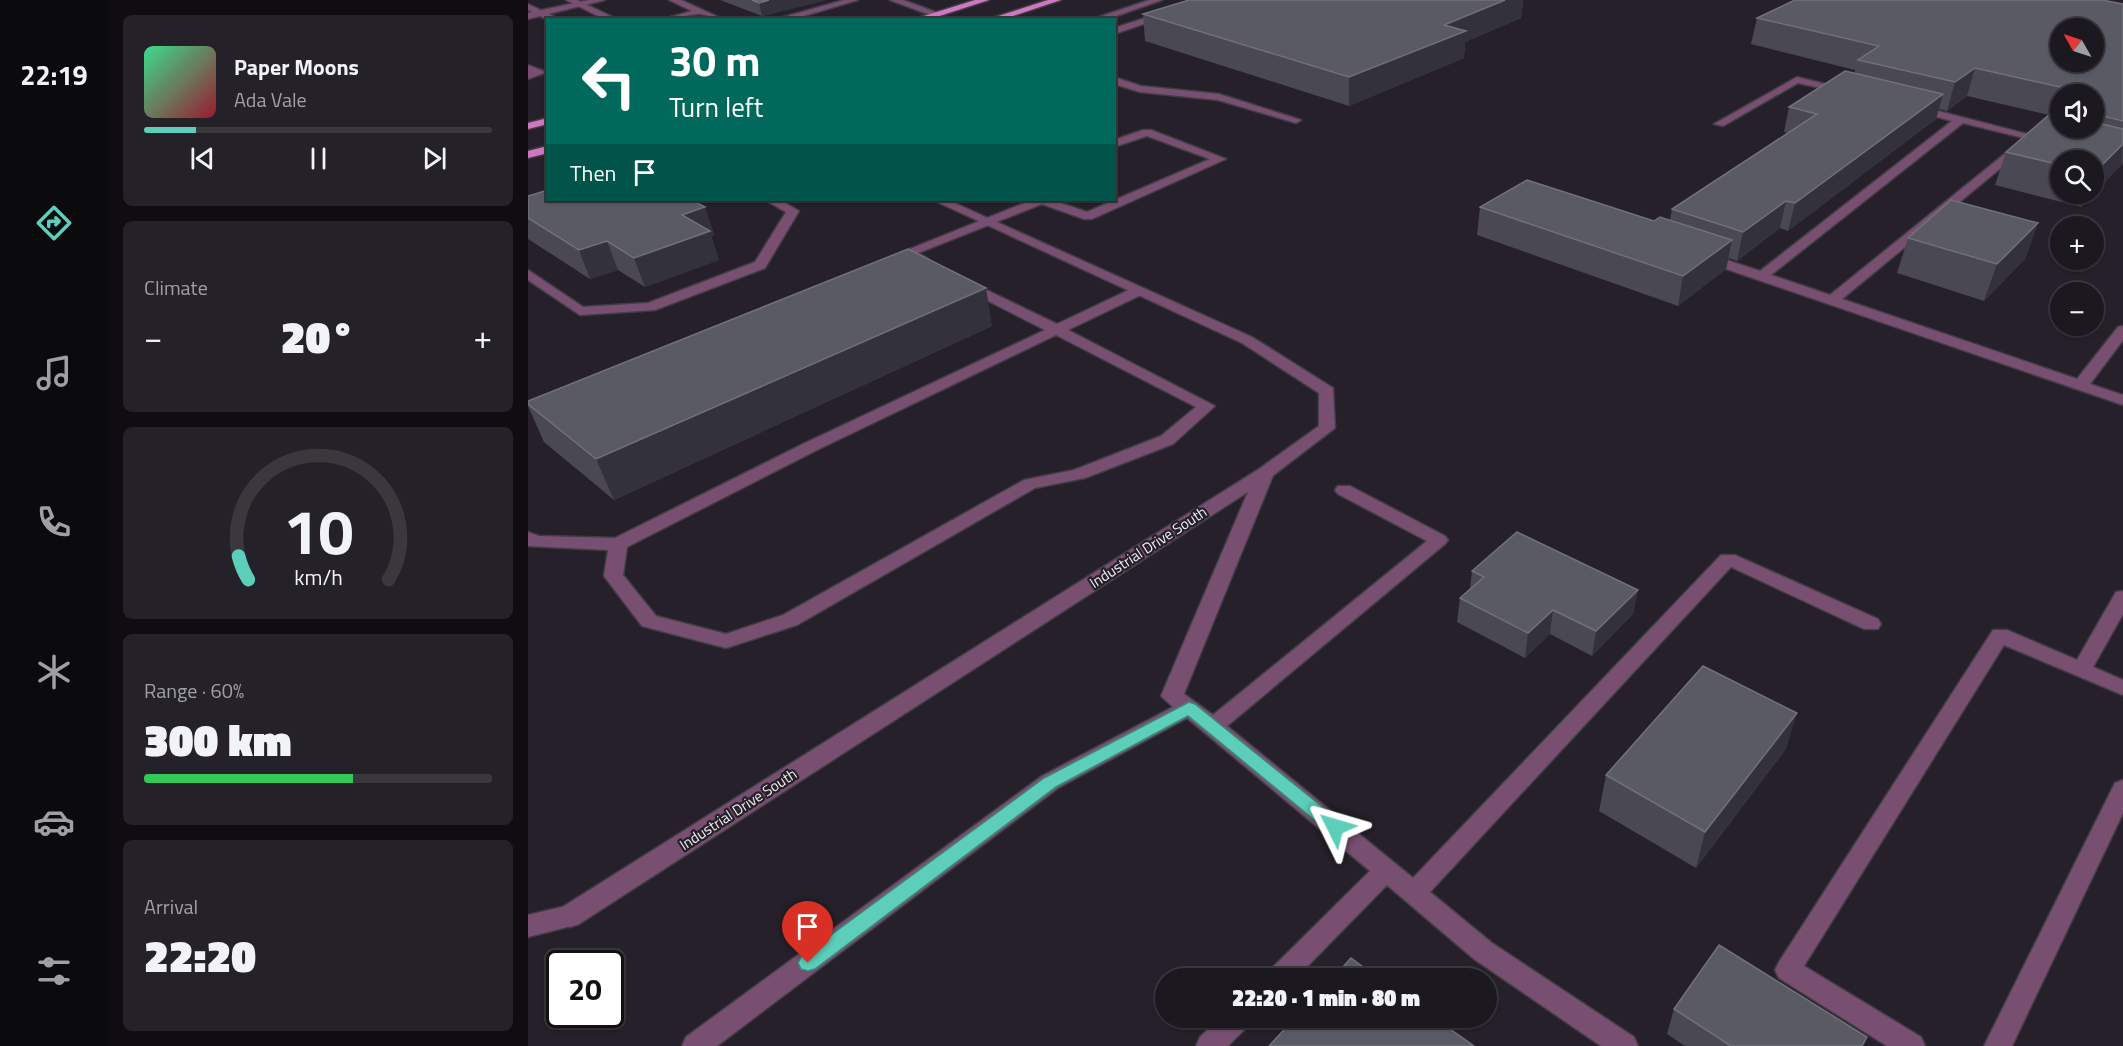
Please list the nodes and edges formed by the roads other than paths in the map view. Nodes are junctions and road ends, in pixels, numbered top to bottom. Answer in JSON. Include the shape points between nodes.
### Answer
{"nodes":[{"id":1,"x":570,"y":0,"type":"edge"},
{"id":2,"x":601,"y":0,"type":"edge"},
{"id":3,"x":673,"y":0,"type":"edge"},
{"id":4,"x":854,"y":0,"type":"edge"},
{"id":5,"x":894,"y":0,"type":"edge"},
{"id":6,"x":985,"y":0,"type":"edge"},
{"id":7,"x":1057,"y":0,"type":"edge"},
{"id":8,"x":1158,"y":0,"type":"edge"},
{"id":9,"x":1211,"y":0,"type":"edge"},
{"id":10,"x":580,"y":4,"type":"junction"},
{"id":11,"x":528,"y":7,"type":"edge"},
{"id":12,"x":701,"y":11,"type":"junction"},
{"id":13,"x":540,"y":13,"type":"junction"},
{"id":14,"x":936,"y":14,"type":"junction"},
{"id":15,"x":528,"y":16,"type":"edge"},
{"id":16,"x":550,"y":18,"type":"edge"},
{"id":17,"x":611,"y":18,"type":"edge"},
{"id":18,"x":672,"y":18,"type":"edge"},
{"id":19,"x":717,"y":18,"type":"edge"},
{"id":20,"x":785,"y":18,"type":"edge"},
{"id":21,"x":922,"y":18,"type":"edge"},
{"id":22,"x":997,"y":18,"type":"edge"},
{"id":23,"x":1100,"y":18,"type":"edge"},
{"id":24,"x":1116,"y":30,"type":"edge"},
{"id":25,"x":528,"y":68,"type":"edge"},
{"id":26,"x":528,"y":76,"type":"edge"},
{"id":27,"x":1116,"y":81,"type":"edge"},
{"id":28,"x":1862,"y":94,"type":"edge"},
{"id":29,"x":1906,"y":105,"type":"edge"},
{"id":30,"x":1961,"y":119,"type":"junction"},
{"id":31,"x":1296,"y":120,"type":"dead end"},
{"id":32,"x":546,"y":121,"type":"edge"},
{"id":33,"x":1719,"y":124,"type":"dead end"},
{"id":34,"x":528,"y":126,"type":"edge"},
{"id":35,"x":2033,"y":137,"type":"junction"},
{"id":36,"x":2055,"y":142,"type":"edge"},
{"id":37,"x":1116,"y":143,"type":"edge"},
{"id":38,"x":546,"y":150,"type":"edge"},
{"id":39,"x":528,"y":155,"type":"edge"},
{"id":40,"x":773,"y":201,"type":"edge"},
{"id":41,"x":941,"y":201,"type":"edge"},
{"id":42,"x":1039,"y":201,"type":"edge"},
{"id":43,"x":1044,"y":201,"type":"edge"},
{"id":44,"x":988,"y":222,"type":"junction"},
{"id":45,"x":1694,"y":253,"type":"edge"},
{"id":46,"x":528,"y":274,"type":"edge"},
{"id":47,"x":1762,"y":276,"type":"junction"},
{"id":48,"x":1138,"y":291,"type":"junction"},
{"id":49,"x":1832,"y":300,"type":"junction"},
{"id":50,"x":1057,"y":329,"type":"junction"},
{"id":51,"x":2123,"y":330,"type":"edge"},
{"id":52,"x":2081,"y":385,"type":"junction"},
{"id":53,"x":2123,"y":400,"type":"edge"},
{"id":54,"x":1265,"y":472,"type":"junction"},
{"id":55,"x":1344,"y":490,"type":"dead end"},
{"id":56,"x":528,"y":538,"type":"edge"},
{"id":57,"x":618,"y":544,"type":"junction"},
{"id":58,"x":2123,"y":597,"type":"edge"},
{"id":59,"x":1871,"y":624,"type":"dead end"},
{"id":60,"x":2081,"y":670,"type":"junction"},
{"id":61,"x":2123,"y":688,"type":"edge"},
{"id":62,"x":1189,"y":708,"type":"junction"},
{"id":63,"x":1213,"y":726,"type":"junction"},
{"id":64,"x":2123,"y":789,"type":"edge"},
{"id":65,"x":1387,"y":870,"type":"junction"},
{"id":66,"x":1414,"y":893,"type":"junction"},
{"id":67,"x":528,"y":926,"type":"edge"},
{"id":68,"x":1289,"y":968,"type":"edge"},
{"id":69,"x":1228,"y":1028,"type":"edge"},
{"id":70,"x":696,"y":1046,"type":"edge"},
{"id":71,"x":1210,"y":1046,"type":"edge"},
{"id":72,"x":1624,"y":1046,"type":"edge"},
{"id":73,"x":1911,"y":1046,"type":"edge"},
{"id":74,"x":1998,"y":1046,"type":"edge"}],
"edges":[{"from":1,"to":10,"type":"street"},
{"from":2,"to":10,"type":"street"},
{"from":3,"to":12,"type":"street"},
{"from":4,"to":20,"type":"street"},
{"from":5,"to":14,"type":"street"},
{"from":6,"to":14,"type":"main road"},
{"from":7,"to":22,"type":"main road"},
{"from":8,"to":23,"type":"street"},
{"from":9,"to":24,"type":"street"},
{"from":10,"to":13,"type":"street"},
{"from":10,"to":17,"type":"street"},
{"from":11,"to":13,"type":"street"},
{"from":12,"to":18,"type":"street"},
{"from":12,"to":19,"type":"street"},
{"from":13,"to":15,"type":"street"},
{"from":13,"to":16,"type":"street"},
{"from":14,"to":21,"type":"main road"},
{"from":25,"to":26,"type":"street","via":[[539,73]]},
{"from":27,"to":31,"type":"street","via":[[1140,89],[1219,97]]},
{"from":28,"to":33,"type":"street","via":[[1797,80]]},
{"from":29,"to":30,"type":"street"},
{"from":30,"to":35,"type":"street"},
{"from":30,"to":47,"type":"street"},
{"from":32,"to":34,"type":"main road"},
{"from":35,"to":36,"type":"street"},
{"from":35,"to":49,"type":"street"},
{"from":37,"to":43,"type":"street","via":[[1147,132],[1220,159],[1088,216]]},
{"from":38,"to":39,"type":"main road"},
{"from":40,"to":46,"type":"street","via":[[793,211],[760,265],[651,307],[580,311]]},
{"from":41,"to":44,"type":"street","name":"Industrial Drive South"},
{"from":42,"to":44,"type":"street"},
{"from":44,"to":48,"type":"street","name":"Industrial Drive South"},
{"from":44,"to":50,"type":"street","via":[[901,256],[942,271]]},
{"from":45,"to":47,"type":"street"},
{"from":47,"to":49,"type":"street"},
{"from":48,"to":50,"type":"street"},
{"from":48,"to":54,"type":"street","name":"Industrial Drive South","via":[[1247,340],[1327,391],[1327,428]]},
{"from":49,"to":52,"type":"street"},
{"from":50,"to":57,"type":"street","via":[[716,491]]},
{"from":50,"to":57,"type":"street","via":[[1207,406],[1167,440],[1079,474],[1030,484],[790,620],[726,642],[649,621],[613,576]]},
{"from":51,"to":52,"type":"street"},
{"from":52,"to":53,"type":"street"},
{"from":54,"to":62,"type":"street","via":[[1172,696]]},
{"from":54,"to":67,"type":"street","name":"Industrial Drive South","via":[[570,916]]},
{"from":55,"to":63,"type":"street","via":[[1439,540]]},
{"from":56,"to":57,"type":"street","via":[[536,542]]},
{"from":58,"to":60,"type":"street"},
{"from":59,"to":66,"type":"street","via":[[1728,559]]},
{"from":60,"to":61,"type":"street"},
{"from":60,"to":73,"type":"street","via":[[2000,635],[1788,970]]},
{"from":62,"to":63,"type":"street"},
{"from":62,"to":70,"type":"street","via":[[1050,782]]},
{"from":63,"to":65,"type":"street"},
{"from":64,"to":74,"type":"street"},
{"from":65,"to":66,"type":"street"},
{"from":65,"to":68,"type":"street"},
{"from":66,"to":72,"type":"street","via":[[1483,951]]},
{"from":69,"to":71,"type":"street"}]}
